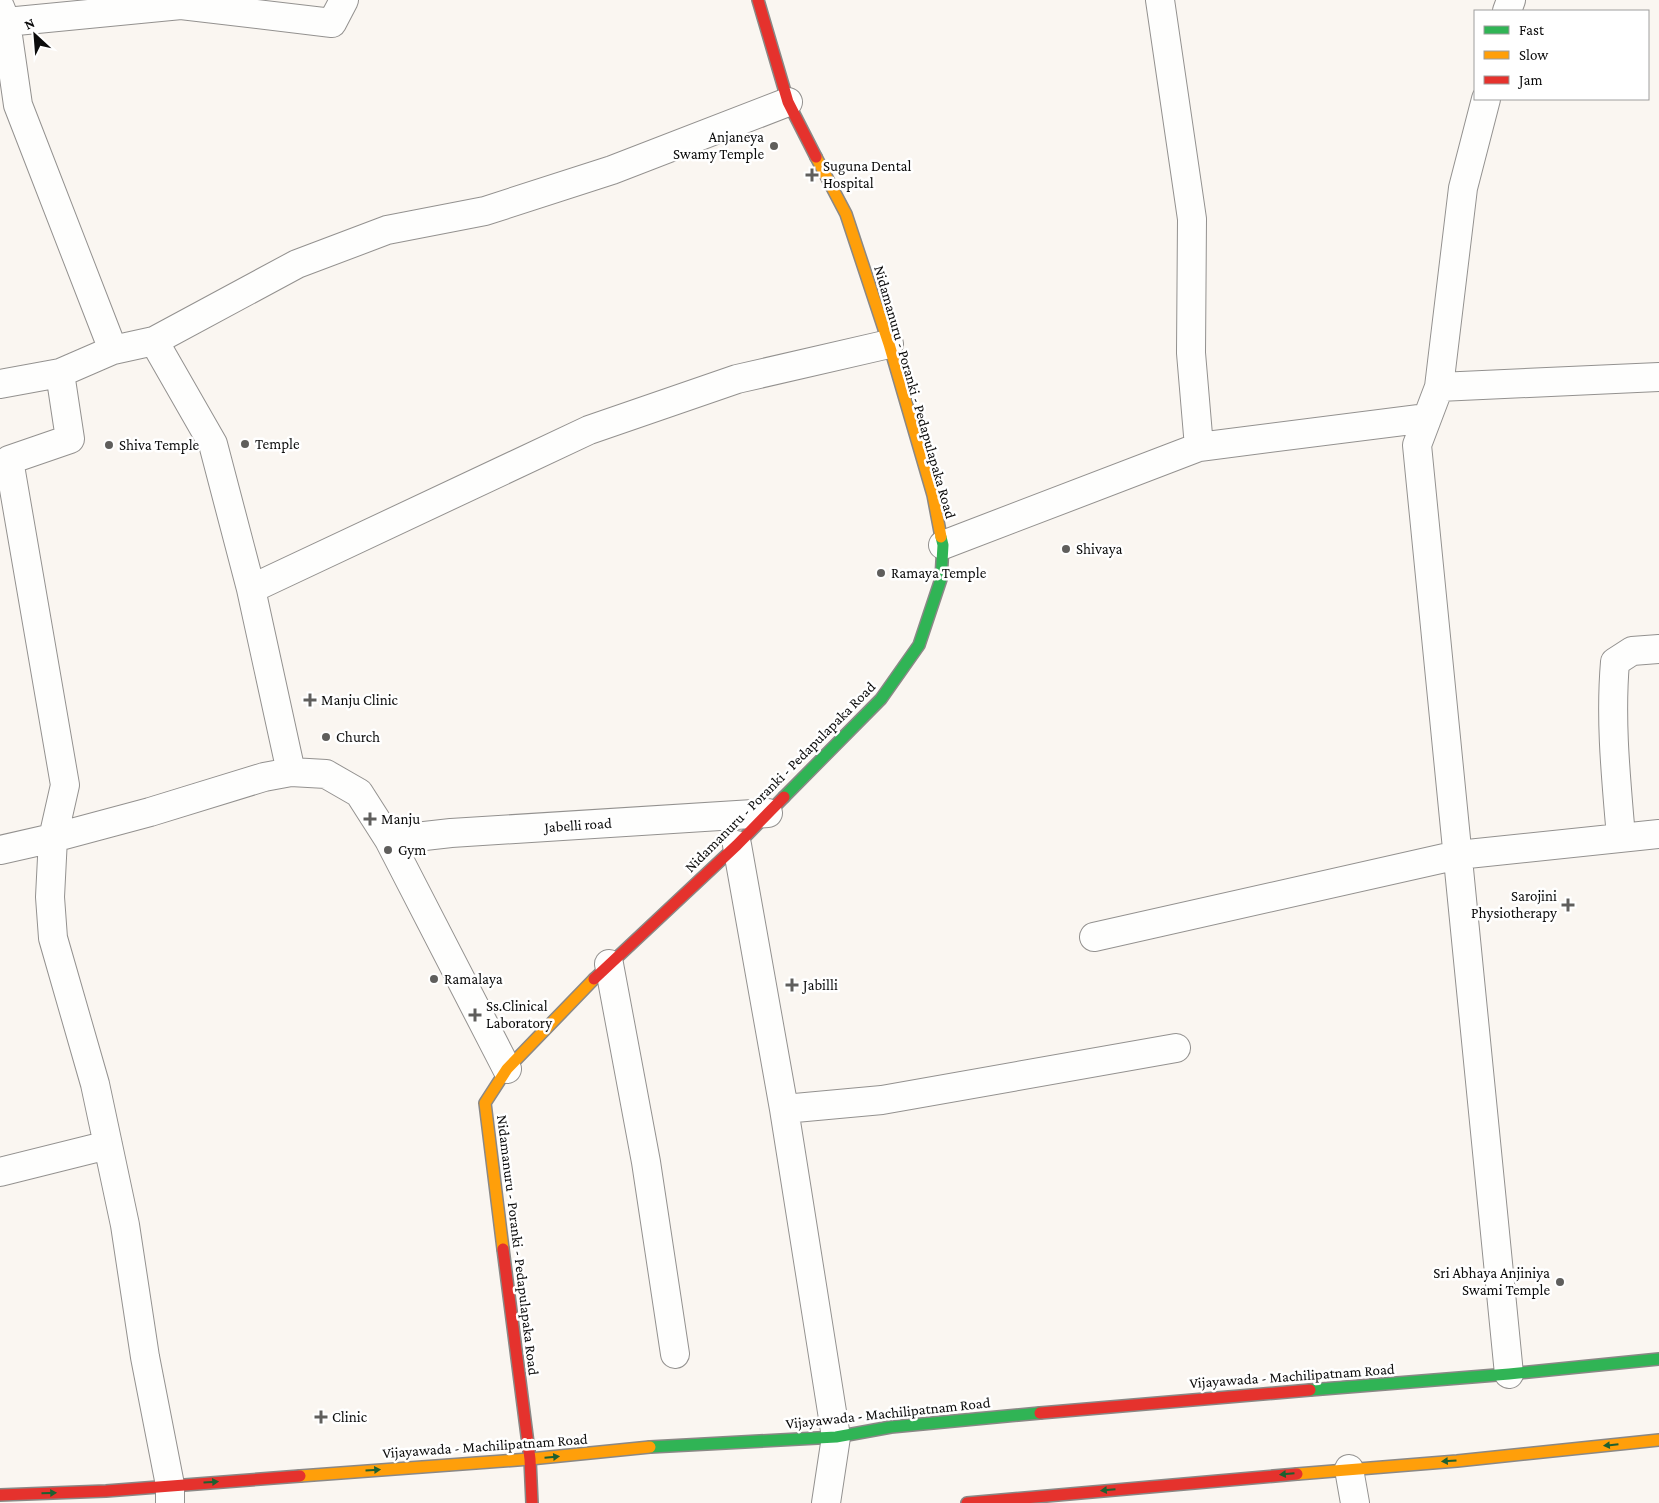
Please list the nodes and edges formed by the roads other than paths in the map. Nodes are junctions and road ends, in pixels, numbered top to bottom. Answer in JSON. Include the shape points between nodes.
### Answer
{"nodes":[{"id":1,"x":344,"y":0,"type":"edge"},
{"id":2,"x":758,"y":0,"type":"edge"},
{"id":3,"x":1160,"y":0,"type":"edge"},
{"id":4,"x":3,"y":14,"type":"edge"},
{"id":5,"x":1486,"y":100,"type":"edge"},
{"id":6,"x":788,"y":102,"type":"junction"},
{"id":7,"x":9,"y":106,"type":"edge"},
{"id":8,"x":154,"y":341,"type":"junction"},
{"id":9,"x":889,"y":344,"type":"junction"},
{"id":10,"x":113,"y":350,"type":"junction"},
{"id":11,"x":60,"y":373,"type":"junction"},
{"id":12,"x":1659,"y":377,"type":"edge"},
{"id":13,"x":0,"y":384,"type":"edge"},
{"id":14,"x":1439,"y":387,"type":"junction"},
{"id":15,"x":1427,"y":418,"type":"junction"},
{"id":16,"x":1199,"y":447,"type":"junction"},
{"id":17,"x":943,"y":545,"type":"junction"},
{"id":18,"x":251,"y":589,"type":"junction"},
{"id":19,"x":1659,"y":649,"type":"edge"},
{"id":20,"x":291,"y":772,"type":"junction"},
{"id":21,"x":768,"y":813,"type":"junction"},
{"id":22,"x":1659,"y":834,"type":"edge"},
{"id":23,"x":1621,"y":837,"type":"junction"},
{"id":24,"x":54,"y":838,"type":"junction"},
{"id":25,"x":389,"y":840,"type":"junction"},
{"id":26,"x":737,"y":845,"type":"junction"},
{"id":27,"x":0,"y":850,"type":"edge"},
{"id":28,"x":1458,"y":855,"type":"junction"},
{"id":29,"x":1094,"y":938,"type":"dead end"},
{"id":30,"x":610,"y":964,"type":"junction"},
{"id":31,"x":1176,"y":1048,"type":"dead end"},
{"id":32,"x":507,"y":1069,"type":"junction"},
{"id":33,"x":784,"y":1109,"type":"junction"},
{"id":34,"x":108,"y":1145,"type":"junction"},
{"id":35,"x":0,"y":1172,"type":"edge"},
{"id":36,"x":675,"y":1354,"type":"dead end"},
{"id":37,"x":1659,"y":1359,"type":"edge"},
{"id":38,"x":1509,"y":1374,"type":"junction"},
{"id":39,"x":836,"y":1437,"type":"junction"},
{"id":40,"x":1659,"y":1440,"type":"edge"},
{"id":41,"x":530,"y":1459,"type":"junction"},
{"id":42,"x":1349,"y":1469,"type":"junction"},
{"id":43,"x":170,"y":1494,"type":"edge"},
{"id":44,"x":0,"y":1495,"type":"edge"},
{"id":45,"x":1140,"y":1495,"type":"edge"},
{"id":46,"x":532,"y":1503,"type":"edge"},
{"id":47,"x":826,"y":1503,"type":"edge"},
{"id":48,"x":973,"y":1503,"type":"edge"},
{"id":49,"x":1355,"y":1503,"type":"edge"}],
"edges":[{"from":1,"to":4,"type":"street","via":[[332,23],[181,5]]},
{"from":2,"to":6,"type":"main road","name":"Nidamanuru - Poranki - Pedapulapaka Road"},
{"from":3,"to":16,"type":"street","via":[[1192,219],[1191,353]]},
{"from":4,"to":7,"type":"street"},
{"from":5,"to":14,"type":"street","via":[[1463,188]]},
{"from":6,"to":8,"type":"street","via":[[612,170],[485,212],[387,230],[297,264]]},
{"from":6,"to":9,"type":"main road","name":"Nidamanuru - Poranki - Pedapulapaka Road","via":[[846,214]]},
{"from":7,"to":10,"type":"street"},
{"from":8,"to":10,"type":"street"},
{"from":8,"to":18,"type":"street","via":[[213,444]]},
{"from":9,"to":17,"type":"main road","name":"Nidamanuru - Poranki - Pedapulapaka Road","via":[[933,495]]},
{"from":9,"to":18,"type":"street","via":[[738,379],[589,430]]},
{"from":10,"to":11,"type":"street"},
{"from":11,"to":13,"type":"street"},
{"from":11,"to":24,"type":"street","via":[[70,439],[9,460],[65,785]]},
{"from":12,"to":14,"type":"street"},
{"from":14,"to":15,"type":"street"},
{"from":15,"to":16,"type":"street"},
{"from":15,"to":28,"type":"street","via":[[1417,445]]},
{"from":16,"to":17,"type":"street"},
{"from":17,"to":21,"type":"main road","name":"Nidamanuru - Poranki - Pedapulapaka Road","via":[[941,579],[919,645],[881,699]]},
{"from":18,"to":20,"type":"street"},
{"from":19,"to":23,"type":"street","via":[[1632,651],[1615,662],[1612,735]]},
{"from":20,"to":24,"type":"street"},
{"from":20,"to":25,"type":"street","via":[[326,774],[359,793]]},
{"from":21,"to":25,"type":"street","name":"Jabelli road","via":[[451,833]]},
{"from":21,"to":26,"type":"main road","name":"Nidamanuru - Poranki - Pedapulapaka Road"},
{"from":22,"to":23,"type":"street"},
{"from":23,"to":28,"type":"street"},
{"from":24,"to":27,"type":"street"},
{"from":24,"to":34,"type":"street","via":[[50,897],[53,938],[95,1084]]},
{"from":25,"to":32,"type":"street"},
{"from":26,"to":30,"type":"main road","name":"Nidamanuru - Poranki - Pedapulapaka Road"},
{"from":26,"to":33,"type":"street"},
{"from":28,"to":29,"type":"street"},
{"from":28,"to":38,"type":"street"},
{"from":30,"to":32,"type":"main road","name":"Nidamanuru - Poranki - Pedapulapaka Road"},
{"from":30,"to":36,"type":"street","via":[[646,1162]]},
{"from":31,"to":33,"type":"street","via":[[882,1100]]},
{"from":32,"to":41,"type":"main road","name":"Nidamanuru - Poranki - Pedapulapaka Road","via":[[486,1103]]},
{"from":33,"to":39,"type":"street"},
{"from":34,"to":35,"type":"street"},
{"from":34,"to":43,"type":"street","via":[[125,1224]]},
{"from":37,"to":38,"type":"main road","name":"Vijayawada - Machilipatnam Road"},
{"from":38,"to":39,"type":"main road","name":"Vijayawada - Machilipatnam Road","via":[[1144,1403],[891,1427]]},
{"from":41,"to":39,"type":"main road","name":"Vijayawada - Machilipatnam Road","one_way":true,"via":[[675,1445]]},
{"from":39,"to":47,"type":"street"},
{"from":40,"to":42,"type":"main road","one_way":true},
{"from":43,"to":41,"type":"main road","name":"Vijayawada - Machilipatnam Road","one_way":true},
{"from":41,"to":46,"type":"main road","name":"Nidamanuru - Poranki - Pedapulapaka Road"},
{"from":42,"to":45,"type":"main road","one_way":true},
{"from":42,"to":49,"type":"street"},
{"from":44,"to":43,"type":"main road","name":"Vijayawada - Machilipatnam Road","one_way":true,"via":[[106,1490]]},
{"from":45,"to":48,"type":"main road","one_way":true}]}
